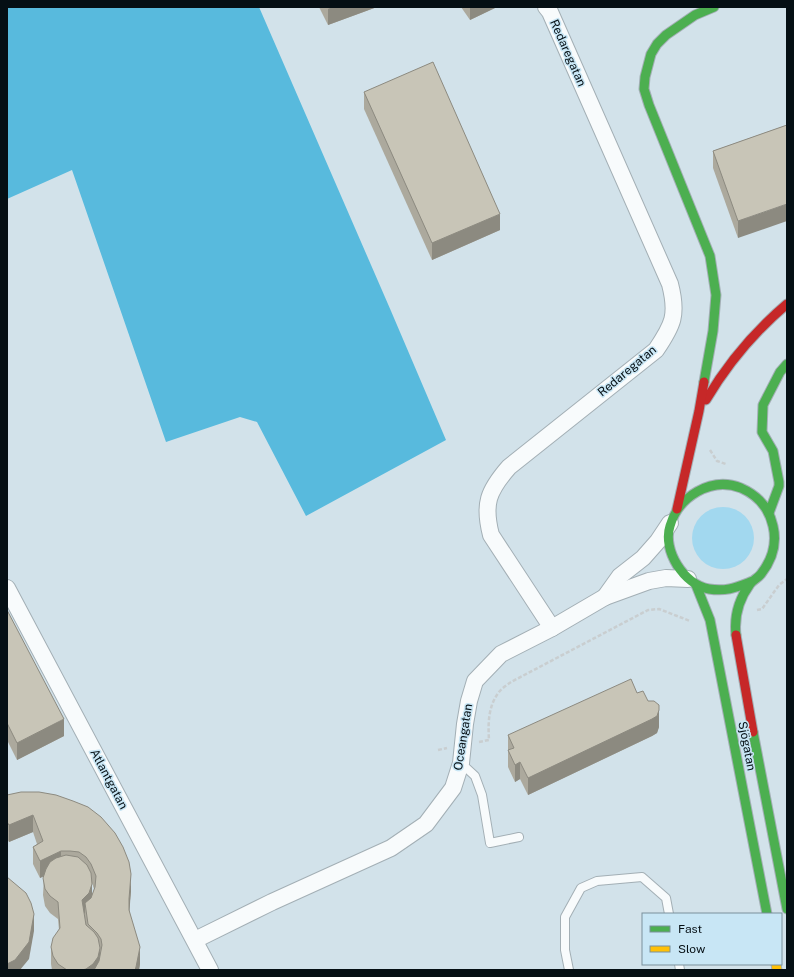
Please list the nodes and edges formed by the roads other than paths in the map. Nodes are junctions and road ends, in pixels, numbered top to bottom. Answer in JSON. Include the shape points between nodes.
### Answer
{"nodes":[{"id":1,"x":546,"y":7,"type":"edge"},
{"id":2,"x":714,"y":7,"type":"edge"},
{"id":3,"x":787,"y":304,"type":"edge"},
{"id":4,"x":787,"y":364,"type":"edge"},
{"id":5,"x":699,"y":411,"type":"junction"},
{"id":6,"x":787,"y":489,"type":"edge"},
{"id":7,"x":674,"y":516,"type":"junction"},
{"id":8,"x":771,"y":520,"type":"junction"},
{"id":9,"x":752,"y":581,"type":"junction"},
{"id":10,"x":692,"y":582,"type":"junction"},
{"id":11,"x":8,"y":590,"type":"edge"},
{"id":12,"x":605,"y":597,"type":"junction"},
{"id":13,"x":552,"y":628,"type":"junction"},
{"id":14,"x":461,"y":763,"type":"junction"},
{"id":15,"x":519,"y":837,"type":"dead end"},
{"id":16,"x":787,"y":909,"type":"edge"},
{"id":17,"x":669,"y":913,"type":"edge"},
{"id":18,"x":767,"y":913,"type":"edge"},
{"id":19,"x":194,"y":940,"type":"junction"},
{"id":20,"x":210,"y":970,"type":"edge"},
{"id":21,"x":569,"y":970,"type":"edge"}],
"edges":[{"from":1,"to":13,"type":"street","name":"Redaregatan","via":[[670,284],[674,302],[673,320],[656,350],[509,467],[496,481],[490,493],[487,507],[491,535]]},
{"from":2,"to":5,"type":"highway","via":[[695,15],[657,44],[650,54],[644,89],[710,256],[716,295],[713,331]]},
{"from":3,"to":5,"type":"highway","via":[[749,338],[719,377]]},
{"from":4,"to":8,"type":"highway","via":[[763,405],[762,432],[773,451],[779,482]]},
{"from":5,"to":7,"type":"highway"},
{"from":6,"to":8,"type":"street"},
{"from":7,"to":8,"type":"highway","via":[[689,495],[697,490],[724,484],[758,498]]},
{"from":7,"to":10,"type":"highway","via":[[669,541],[671,554],[676,566]]},
{"from":7,"to":12,"type":"street","name":"Oceangatan","via":[[658,541],[643,558],[620,576]]},
{"from":8,"to":9,"type":"highway","via":[[775,542],[771,557],[760,575]]},
{"from":9,"to":10,"type":"highway","via":[[729,591],[712,590]]},
{"from":9,"to":16,"type":"highway","name":"Sjögatan","via":[[742,598],[735,627]]},
{"from":10,"to":12,"type":"street","name":"Oceangatan","via":[[666,578],[649,581]]},
{"from":10,"to":18,"type":"highway","name":"Sjögatan","via":[[710,620]]},
{"from":11,"to":19,"type":"street","name":"Atlantgatan"},
{"from":12,"to":13,"type":"street","name":"Oceangatan"},
{"from":13,"to":14,"type":"street","name":"Oceangatan","via":[[501,654],[475,681],[464,724]]},
{"from":14,"to":15,"type":"lane","via":[[475,776],[482,795],[490,843]]},
{"from":14,"to":19,"type":"street","name":"Oceangatan","via":[[453,788],[426,824],[392,848]]},
{"from":17,"to":21,"type":"lane","via":[[666,898],[642,876],[597,880],[581,888],[565,918],[565,950]]},
{"from":19,"to":20,"type":"street","name":"Atlantgatan"}]}
